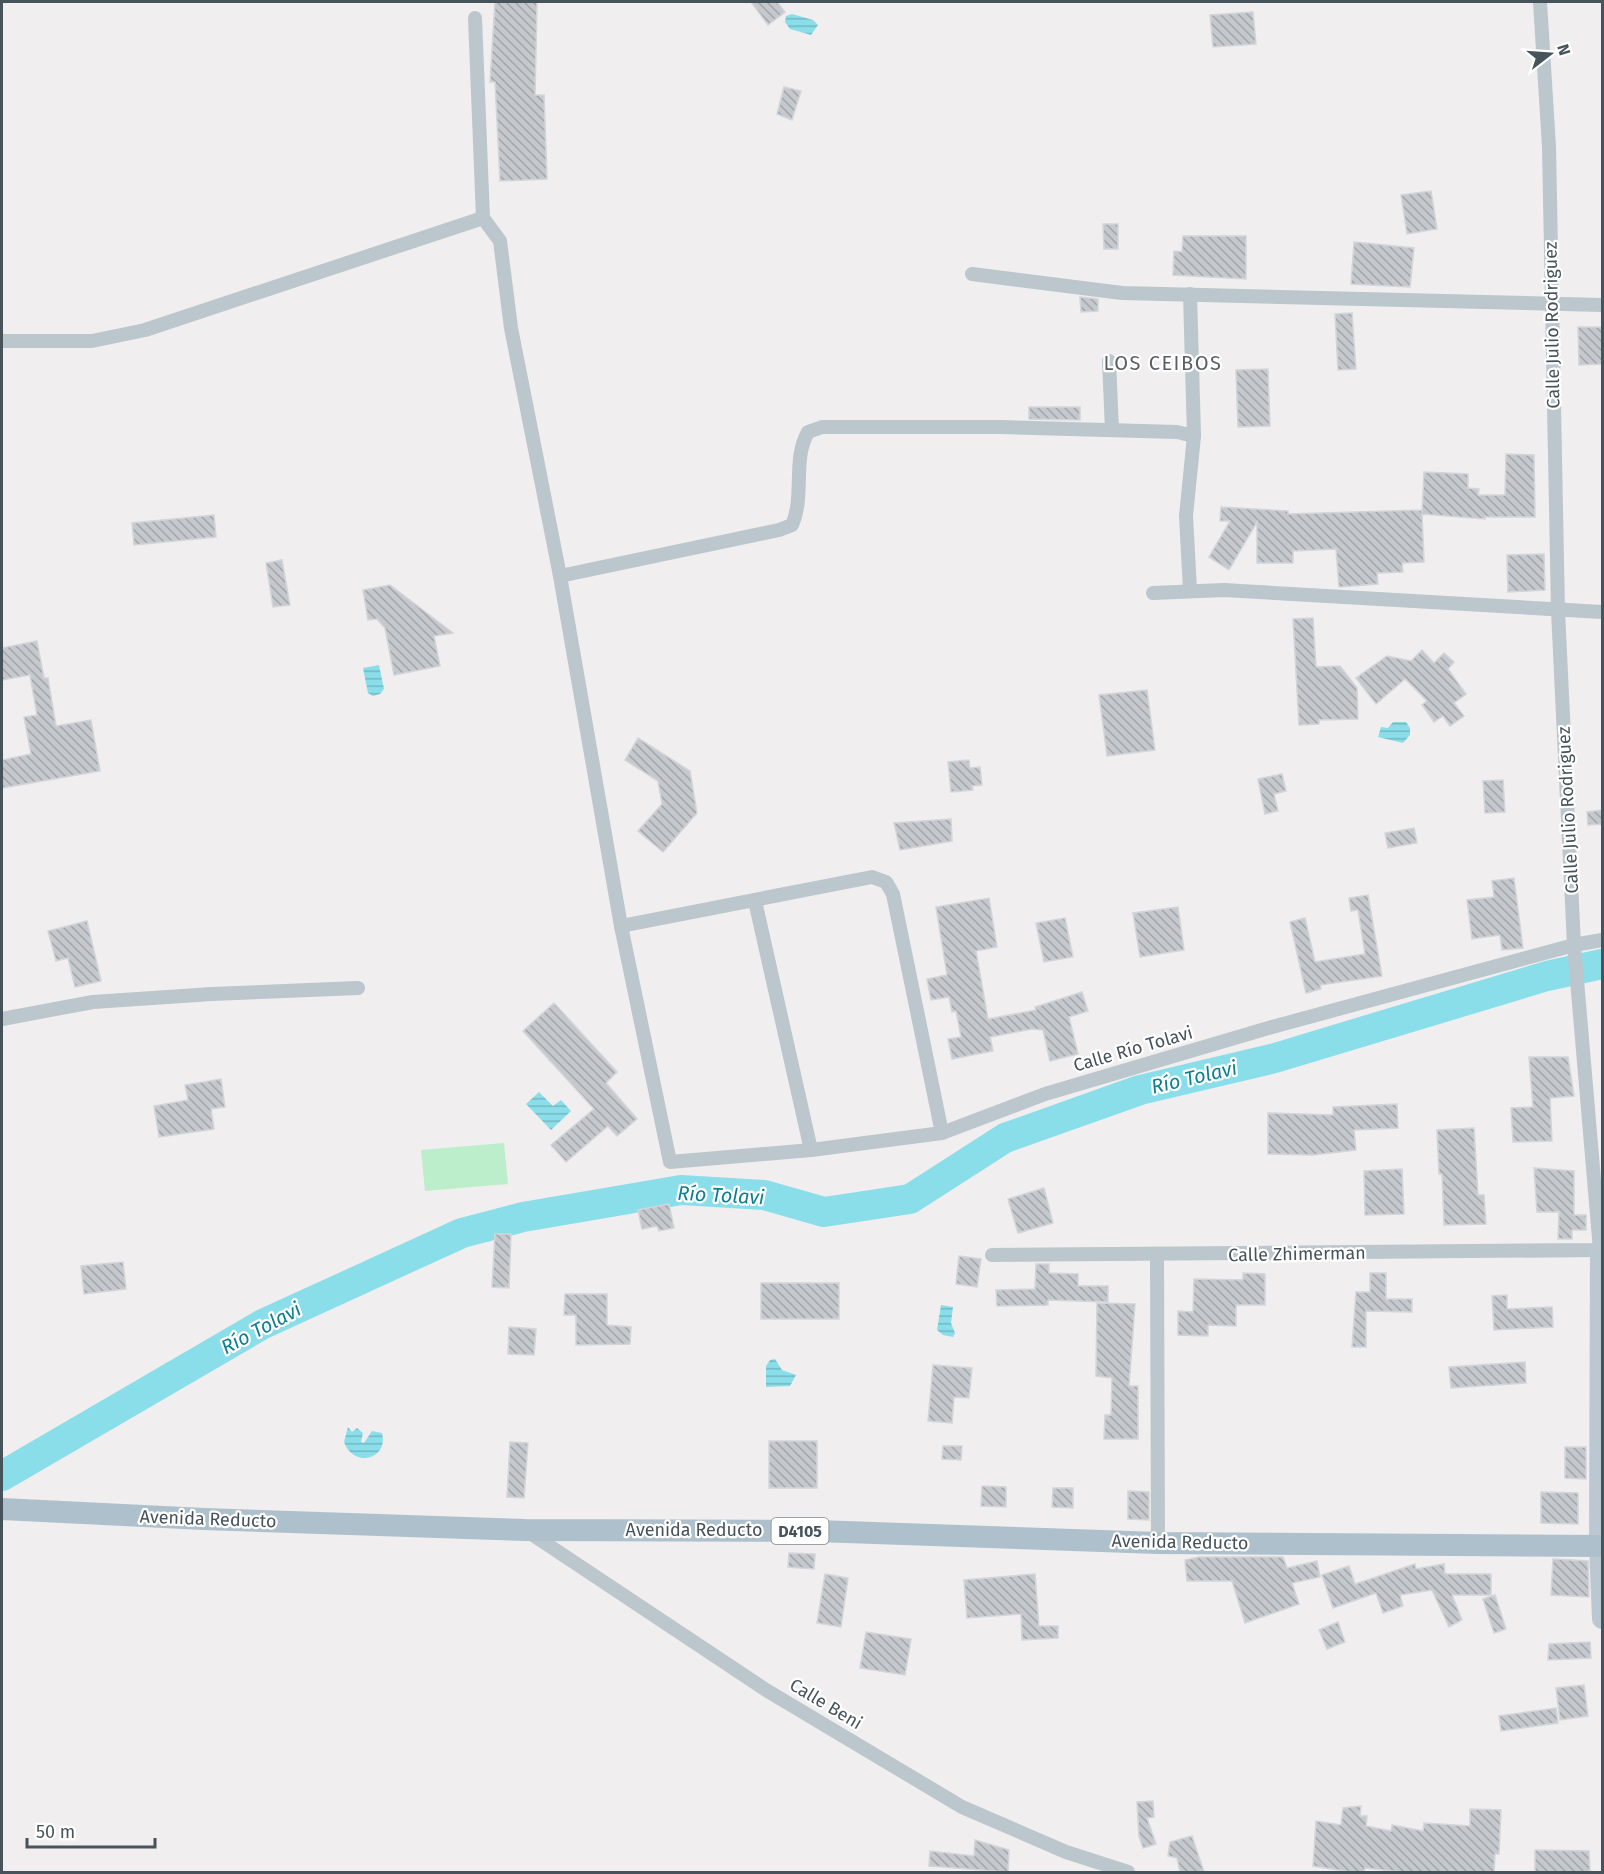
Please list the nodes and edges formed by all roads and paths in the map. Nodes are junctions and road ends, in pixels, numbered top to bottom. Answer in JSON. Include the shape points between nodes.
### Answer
{"nodes":[{"id":1,"x":1540,"y":2,"type":"edge"},
{"id":2,"x":475,"y":18,"type":"dead end"},
{"id":3,"x":483,"y":218,"type":"junction"},
{"id":4,"x":972,"y":274,"type":"dead end"},
{"id":5,"x":1190,"y":294,"type":"junction"},
{"id":6,"x":1551,"y":303,"type":"junction"},
{"id":7,"x":1602,"y":305,"type":"edge"},
{"id":8,"x":2,"y":341,"type":"edge"},
{"id":9,"x":1109,"y":361,"type":"dead end"},
{"id":10,"x":1112,"y":430,"type":"junction"},
{"id":11,"x":1194,"y":436,"type":"junction"},
{"id":12,"x":560,"y":576,"type":"junction"},
{"id":13,"x":1190,"y":590,"type":"junction"},
{"id":14,"x":1153,"y":593,"type":"dead end"},
{"id":15,"x":1558,"y":611,"type":"junction"},
{"id":16,"x":1602,"y":612,"type":"edge"},
{"id":17,"x":755,"y":901,"type":"junction"},
{"id":18,"x":621,"y":926,"type":"junction"},
{"id":19,"x":1602,"y":940,"type":"edge"},
{"id":20,"x":1574,"y":945,"type":"junction"},
{"id":21,"x":358,"y":988,"type":"dead end"},
{"id":22,"x":2,"y":1019,"type":"edge"},
{"id":23,"x":942,"y":1133,"type":"junction"},
{"id":24,"x":811,"y":1150,"type":"junction"},
{"id":25,"x":1601,"y":1250,"type":"edge"},
{"id":26,"x":992,"y":1255,"type":"dead end"},
{"id":27,"x":1157,"y":1256,"type":"junction"},
{"id":28,"x":2,"y":1509,"type":"edge"},
{"id":29,"x":525,"y":1530,"type":"junction"},
{"id":30,"x":1158,"y":1543,"type":"junction"},
{"id":31,"x":1601,"y":1546,"type":"edge"},
{"id":32,"x":1602,"y":1619,"type":"edge"},
{"id":33,"x":1128,"y":1872,"type":"edge"}],
"edges":[{"from":1,"to":6,"type":"street","name":"Calle Julio Rodriguez","via":[[1550,147]]},
{"from":2,"to":3,"type":"street"},
{"from":3,"to":8,"type":"street","via":[[144,330],[92,341]]},
{"from":3,"to":12,"type":"street","via":[[500,241],[512,328]]},
{"from":4,"to":5,"type":"street","via":[[1122,293]]},
{"from":5,"to":6,"type":"street"},
{"from":5,"to":11,"type":"street"},
{"from":6,"to":7,"type":"street"},
{"from":6,"to":15,"type":"street","name":"Calle Julio Rodriguez"},
{"from":9,"to":10,"type":"street"},
{"from":10,"to":11,"type":"street"},
{"from":10,"to":12,"type":"street","via":[[822,427],[808,432],[801,444],[798,511],[792,525]]},
{"from":11,"to":13,"type":"street","via":[[1186,516]]},
{"from":12,"to":18,"type":"street"},
{"from":13,"to":14,"type":"street"},
{"from":13,"to":15,"type":"street"},
{"from":15,"to":16,"type":"street"},
{"from":15,"to":20,"type":"street","name":"Calle Julio Rodriguez"},
{"from":17,"to":18,"type":"street"},
{"from":17,"to":23,"type":"street","via":[[872,877],[886,882],[893,894]]},
{"from":17,"to":24,"type":"street"},
{"from":18,"to":24,"type":"street","name":"Calle Río Tolavi","via":[[670,1162]]},
{"from":19,"to":20,"type":"street","name":"Calle Río Tolavi"},
{"from":20,"to":23,"type":"street","name":"Calle Río Tolavi","via":[[1045,1094]]},
{"from":20,"to":25,"type":"street","name":"Calle Julio Rodriguez"},
{"from":21,"to":22,"type":"street","via":[[93,1002]]},
{"from":23,"to":24,"type":"street","name":"Calle Río Tolavi"},
{"from":25,"to":27,"type":"street","name":"Calle Zhimerman"},
{"from":25,"to":31,"type":"main road","name":"Calle Julio Rodriguez"},
{"from":26,"to":27,"type":"street","name":"Calle Zhimerman"},
{"from":27,"to":30,"type":"street"},
{"from":28,"to":29,"type":"main road","name":"Avenida Reducto","number":"D4105"},
{"from":29,"to":30,"type":"main road","name":"Avenida Reducto","number":"D4105","via":[[817,1531]]},
{"from":29,"to":33,"type":"street","name":"Calle Beni","via":[[766,1690],[962,1807],[1066,1852]]},
{"from":30,"to":31,"type":"main road","name":"Avenida Reducto","number":"D4105"},
{"from":31,"to":32,"type":"main road","name":"Calle Julio Rodriguez"}]}
